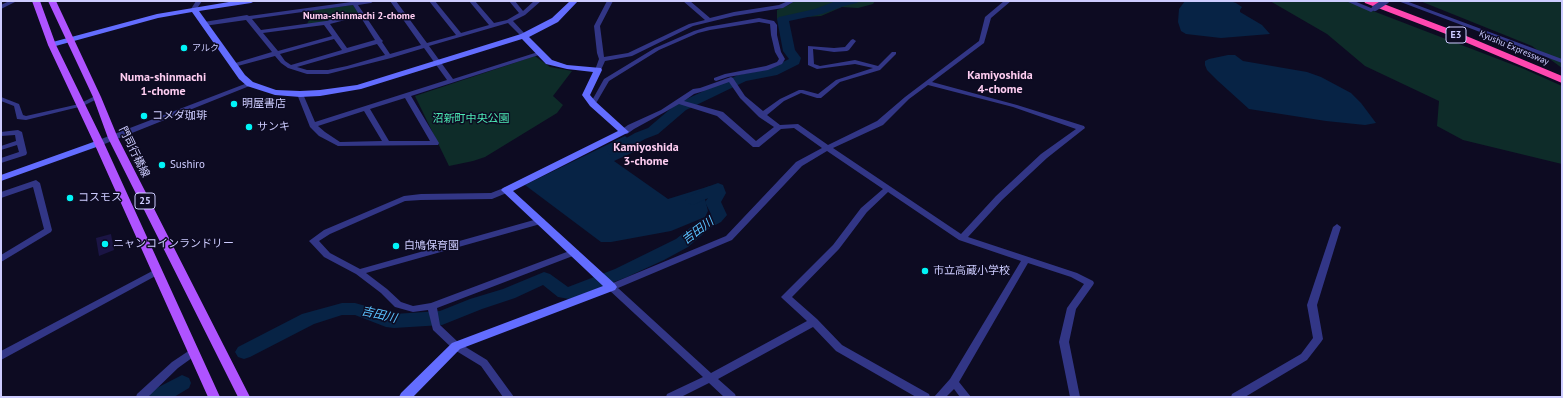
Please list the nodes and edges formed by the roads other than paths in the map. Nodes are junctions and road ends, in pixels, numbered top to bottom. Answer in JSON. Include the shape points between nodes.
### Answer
{"nodes":[{"id":1,"x":14,"y":1,"type":"edge"},
{"id":2,"x":36,"y":1,"type":"edge"},
{"id":3,"x":52,"y":1,"type":"edge"},
{"id":4,"x":199,"y":1,"type":"edge"},
{"id":5,"x":251,"y":1,"type":"edge"},
{"id":6,"x":371,"y":1,"type":"edge"},
{"id":7,"x":393,"y":1,"type":"edge"},
{"id":8,"x":432,"y":1,"type":"edge"},
{"id":9,"x":472,"y":1,"type":"edge"},
{"id":10,"x":512,"y":1,"type":"edge"},
{"id":11,"x":538,"y":1,"type":"edge"},
{"id":12,"x":574,"y":1,"type":"edge"},
{"id":13,"x":610,"y":1,"type":"edge"},
{"id":14,"x":686,"y":1,"type":"edge"},
{"id":15,"x":792,"y":1,"type":"edge"},
{"id":16,"x":1008,"y":1,"type":"edge"},
{"id":17,"x":1349,"y":1,"type":"edge"},
{"id":18,"x":1386,"y":1,"type":"edge"},
{"id":19,"x":1401,"y":1,"type":"edge"},
{"id":20,"x":354,"y":2,"type":"edge"},
{"id":21,"x":1374,"y":3,"type":"edge"},
{"id":22,"x":1,"y":7,"type":"edge"},
{"id":23,"x":194,"y":9,"type":"junction"},
{"id":24,"x":362,"y":14,"type":"junction"},
{"id":25,"x":523,"y":14,"type":"junction"},
{"id":26,"x":247,"y":17,"type":"junction"},
{"id":27,"x":709,"y":20,"type":"junction"},
{"id":28,"x":509,"y":21,"type":"junction"},
{"id":29,"x":326,"y":23,"type":"junction"},
{"id":30,"x":204,"y":24,"type":"junction"},
{"id":31,"x":493,"y":26,"type":"junction"},
{"id":32,"x":259,"y":32,"type":"junction"},
{"id":33,"x":460,"y":36,"type":"junction"},
{"id":34,"x":524,"y":36,"type":"junction"},
{"id":35,"x":336,"y":37,"type":"junction"},
{"id":36,"x":70,"y":40,"type":"junction"},
{"id":37,"x":380,"y":41,"type":"junction"},
{"id":38,"x":853,"y":41,"type":"dead end"},
{"id":39,"x":52,"y":45,"type":"junction"},
{"id":40,"x":425,"y":46,"type":"junction"},
{"id":41,"x":346,"y":51,"type":"junction"},
{"id":42,"x":276,"y":53,"type":"junction"},
{"id":43,"x":894,"y":53,"type":"dead end"},
{"id":44,"x":540,"y":54,"type":"junction"},
{"id":45,"x":389,"y":56,"type":"junction"},
{"id":46,"x":602,"y":59,"type":"junction"},
{"id":47,"x":1562,"y":61,"type":"edge"},
{"id":48,"x":437,"y":63,"type":"junction"},
{"id":49,"x":234,"y":65,"type":"junction"},
{"id":50,"x":290,"y":67,"type":"junction"},
{"id":51,"x":879,"y":68,"type":"junction"},
{"id":52,"x":598,"y":70,"type":"junction"},
{"id":53,"x":1546,"y":70,"type":"junction"},
{"id":54,"x":1562,"y":74,"type":"edge"},
{"id":55,"x":1562,"y":80,"type":"edge"},
{"id":56,"x":451,"y":81,"type":"junction"},
{"id":57,"x":927,"y":83,"type":"junction"},
{"id":58,"x":250,"y":84,"type":"junction"},
{"id":59,"x":692,"y":92,"type":"junction"},
{"id":60,"x":300,"y":94,"type":"junction"},
{"id":61,"x":407,"y":96,"type":"junction"},
{"id":62,"x":97,"y":97,"type":"junction"},
{"id":63,"x":1,"y":99,"type":"edge"},
{"id":64,"x":678,"y":101,"type":"junction"},
{"id":65,"x":592,"y":104,"type":"junction"},
{"id":66,"x":81,"y":105,"type":"junction"},
{"id":67,"x":366,"y":109,"type":"junction"},
{"id":68,"x":762,"y":115,"type":"junction"},
{"id":69,"x":313,"y":125,"type":"junction"},
{"id":70,"x":779,"y":127,"type":"junction"},
{"id":71,"x":624,"y":132,"type":"junction"},
{"id":72,"x":1,"y":134,"type":"edge"},
{"id":73,"x":113,"y":138,"type":"junction"},
{"id":74,"x":20,"y":142,"type":"junction"},
{"id":75,"x":99,"y":143,"type":"junction"},
{"id":76,"x":387,"y":144,"type":"junction"},
{"id":77,"x":1,"y":148,"type":"edge"},
{"id":78,"x":827,"y":148,"type":"junction"},
{"id":79,"x":1,"y":161,"type":"edge"},
{"id":80,"x":1,"y":178,"type":"edge"},
{"id":81,"x":887,"y":189,"type":"junction"},
{"id":82,"x":506,"y":190,"type":"junction"},
{"id":83,"x":1,"y":195,"type":"edge"},
{"id":84,"x":541,"y":221,"type":"junction"},
{"id":85,"x":1337,"y":227,"type":"dead end"},
{"id":86,"x":962,"y":238,"type":"junction"},
{"id":87,"x":575,"y":252,"type":"junction"},
{"id":88,"x":1,"y":258,"type":"edge"},
{"id":89,"x":1026,"y":260,"type":"junction"},
{"id":90,"x":158,"y":271,"type":"junction"},
{"id":91,"x":358,"y":272,"type":"junction"},
{"id":92,"x":611,"y":287,"type":"junction"},
{"id":93,"x":432,"y":306,"type":"junction"},
{"id":94,"x":814,"y":322,"type":"junction"},
{"id":95,"x":456,"y":346,"type":"junction"},
{"id":96,"x":194,"y":352,"type":"junction"},
{"id":97,"x":1,"y":356,"type":"edge"},
{"id":98,"x":710,"y":378,"type":"junction"},
{"id":99,"x":954,"y":382,"type":"junction"},
{"id":100,"x":141,"y":397,"type":"edge"},
{"id":101,"x":214,"y":397,"type":"edge"},
{"id":102,"x":244,"y":397,"type":"edge"},
{"id":103,"x":406,"y":397,"type":"edge"},
{"id":104,"x":509,"y":397,"type":"edge"},
{"id":105,"x":671,"y":397,"type":"edge"},
{"id":106,"x":731,"y":397,"type":"edge"},
{"id":107,"x":926,"y":397,"type":"edge"},
{"id":108,"x":939,"y":397,"type":"edge"},
{"id":109,"x":966,"y":397,"type":"edge"},
{"id":110,"x":1075,"y":397,"type":"edge"},
{"id":111,"x":1236,"y":397,"type":"edge"}],
"edges":[{"from":1,"to":22,"type":"street"},
{"from":2,"to":39,"type":"main road","number":"25"},
{"from":3,"to":36,"type":"main road","name":"門司行橋線","number":"25"},
{"from":4,"to":23,"type":"street"},
{"from":5,"to":23,"type":"street"},
{"from":6,"to":20,"type":"street"},
{"from":7,"to":40,"type":"street"},
{"from":8,"to":33,"type":"street"},
{"from":9,"to":31,"type":"street"},
{"from":10,"to":25,"type":"street"},
{"from":11,"to":25,"type":"street"},
{"from":12,"to":34,"type":"street","via":[[555,20]]},
{"from":13,"to":46,"type":"street","via":[[597,26]]},
{"from":14,"to":27,"type":"street"},
{"from":15,"to":27,"type":"street","via":[[782,7]]},
{"from":16,"to":57,"type":"street","via":[[988,16],[982,42]]},
{"from":17,"to":21,"type":"street","via":[[1371,10]]},
{"from":18,"to":21,"type":"street","bridge":true},
{"from":19,"to":47,"type":"street"},
{"from":20,"to":24,"type":"street"},
{"from":20,"to":26,"type":"street"},
{"from":21,"to":53,"type":"highway","name":"Kyushu Expressway","number":"E3"},
{"from":23,"to":30,"type":"street"},
{"from":23,"to":36,"type":"street","via":[[157,16]]},
{"from":24,"to":29,"type":"street"},
{"from":24,"to":37,"type":"street"},
{"from":25,"to":28,"type":"street"},
{"from":26,"to":30,"type":"street"},
{"from":26,"to":32,"type":"street"},
{"from":27,"to":46,"type":"street","via":[[682,28],[630,55]]},
{"from":28,"to":31,"type":"street"},
{"from":28,"to":34,"type":"street"},
{"from":29,"to":32,"type":"street"},
{"from":29,"to":35,"type":"street"},
{"from":30,"to":49,"type":"street"},
{"from":31,"to":33,"type":"street"},
{"from":32,"to":42,"type":"street"},
{"from":33,"to":40,"type":"street"},
{"from":34,"to":44,"type":"street"},
{"from":34,"to":48,"type":"street"},
{"from":35,"to":41,"type":"street"},
{"from":35,"to":42,"type":"street"},
{"from":36,"to":39,"type":"street"},
{"from":36,"to":62,"type":"main road","name":"門司行橋線","number":"25"},
{"from":37,"to":41,"type":"street"},
{"from":37,"to":45,"type":"street"},
{"from":38,"to":51,"type":"street","via":[[847,49],[810,47],[811,65],[819,68],[855,62]]},
{"from":39,"to":66,"type":"main road","number":"25"},
{"from":40,"to":45,"type":"street"},
{"from":40,"to":48,"type":"street"},
{"from":41,"to":50,"type":"street"},
{"from":42,"to":49,"type":"street"},
{"from":42,"to":50,"type":"street"},
{"from":43,"to":51,"type":"street"},
{"from":44,"to":52,"type":"street","via":[[549,62]]},
{"from":44,"to":56,"type":"street"},
{"from":45,"to":50,"type":"street","via":[[328,72],[307,72]]},
{"from":46,"to":52,"type":"street"},
{"from":48,"to":56,"type":"street"},
{"from":48,"to":60,"type":"street","via":[[358,87]]},
{"from":49,"to":58,"type":"street"},
{"from":51,"to":68,"type":"street","via":[[838,81],[819,97],[801,91],[782,100]]},
{"from":52,"to":65,"type":"street","via":[[586,95]]},
{"from":53,"to":54,"type":"highway","name":"Kyushu Expressway","number":"E3"},
{"from":53,"to":55,"type":"highway","name":"Kyushu Expressway","number":"E3"},
{"from":56,"to":61,"type":"street"},
{"from":57,"to":78,"type":"street","via":[[880,123]]},
{"from":57,"to":86,"type":"street","via":[[1015,106],[1081,128],[1044,156],[999,198]]},
{"from":58,"to":60,"type":"street","via":[[275,92]]},
{"from":58,"to":73,"type":"street"},
{"from":59,"to":64,"type":"street"},
{"from":59,"to":65,"type":"street","via":[[727,75],[768,68],[780,63],[782,59],[778,52],[772,22],[759,20],[709,28],[657,49],[606,80]]},
{"from":59,"to":68,"type":"street","via":[[731,80],[742,98]]},
{"from":60,"to":69,"type":"street"},
{"from":61,"to":67,"type":"street"},
{"from":61,"to":76,"type":"street","via":[[435,143]]},
{"from":62,"to":66,"type":"street"},
{"from":62,"to":73,"type":"main road","name":"門司行橋線","number":"25"},
{"from":63,"to":66,"type":"street","via":[[17,105],[20,117],[26,118]]},
{"from":64,"to":70,"type":"street","via":[[720,114],[756,145]]},
{"from":64,"to":71,"type":"street"},
{"from":65,"to":71,"type":"street"},
{"from":66,"to":75,"type":"main road","number":"25"},
{"from":67,"to":69,"type":"street"},
{"from":67,"to":76,"type":"street"},
{"from":68,"to":70,"type":"street"},
{"from":69,"to":76,"type":"street","via":[[338,144]]},
{"from":70,"to":78,"type":"street","via":[[795,126]]},
{"from":71,"to":82,"type":"street"},
{"from":72,"to":74,"type":"street","via":[[18,132]]},
{"from":73,"to":75,"type":"street"},
{"from":73,"to":102,"type":"main road","name":"門司行橋線","number":"25"},
{"from":74,"to":77,"type":"street"},
{"from":74,"to":79,"type":"street","via":[[23,153]]},
{"from":75,"to":80,"type":"street"},
{"from":75,"to":90,"type":"main road","number":"25"},
{"from":78,"to":81,"type":"street"},
{"from":78,"to":92,"type":"street","via":[[799,164],[730,238]]},
{"from":81,"to":86,"type":"street"},
{"from":81,"to":94,"type":"street","via":[[864,210],[836,247],[786,296]]},
{"from":82,"to":84,"type":"street"},
{"from":82,"to":91,"type":"street","via":[[492,196],[421,197],[404,200],[326,232],[313,240],[327,254]]},
{"from":83,"to":88,"type":"street","via":[[36,183],[48,230]]},
{"from":84,"to":87,"type":"street"},
{"from":84,"to":91,"type":"street"},
{"from":85,"to":111,"type":"street","via":[[1312,305],[1318,339],[1304,357]]},
{"from":86,"to":89,"type":"street"},
{"from":87,"to":92,"type":"street"},
{"from":87,"to":93,"type":"street"},
{"from":89,"to":99,"type":"street"},
{"from":89,"to":110,"type":"street","via":[[1074,275],[1090,283],[1072,308],[1064,342]]},
{"from":90,"to":96,"type":"main road","number":"25"},
{"from":90,"to":97,"type":"street"},
{"from":91,"to":93,"type":"street","via":[[398,305],[413,309]]},
{"from":92,"to":95,"type":"street"},
{"from":92,"to":98,"type":"street"},
{"from":93,"to":95,"type":"street","via":[[436,327]]},
{"from":94,"to":98,"type":"street"},
{"from":94,"to":107,"type":"street","via":[[839,348]]},
{"from":95,"to":103,"type":"street"},
{"from":95,"to":104,"type":"street","via":[[484,363]]},
{"from":96,"to":100,"type":"street","via":[[175,365]]},
{"from":96,"to":101,"type":"main road","number":"25"},
{"from":98,"to":105,"type":"street"},
{"from":98,"to":106,"type":"street"},
{"from":99,"to":108,"type":"street"},
{"from":99,"to":109,"type":"street"}]}
